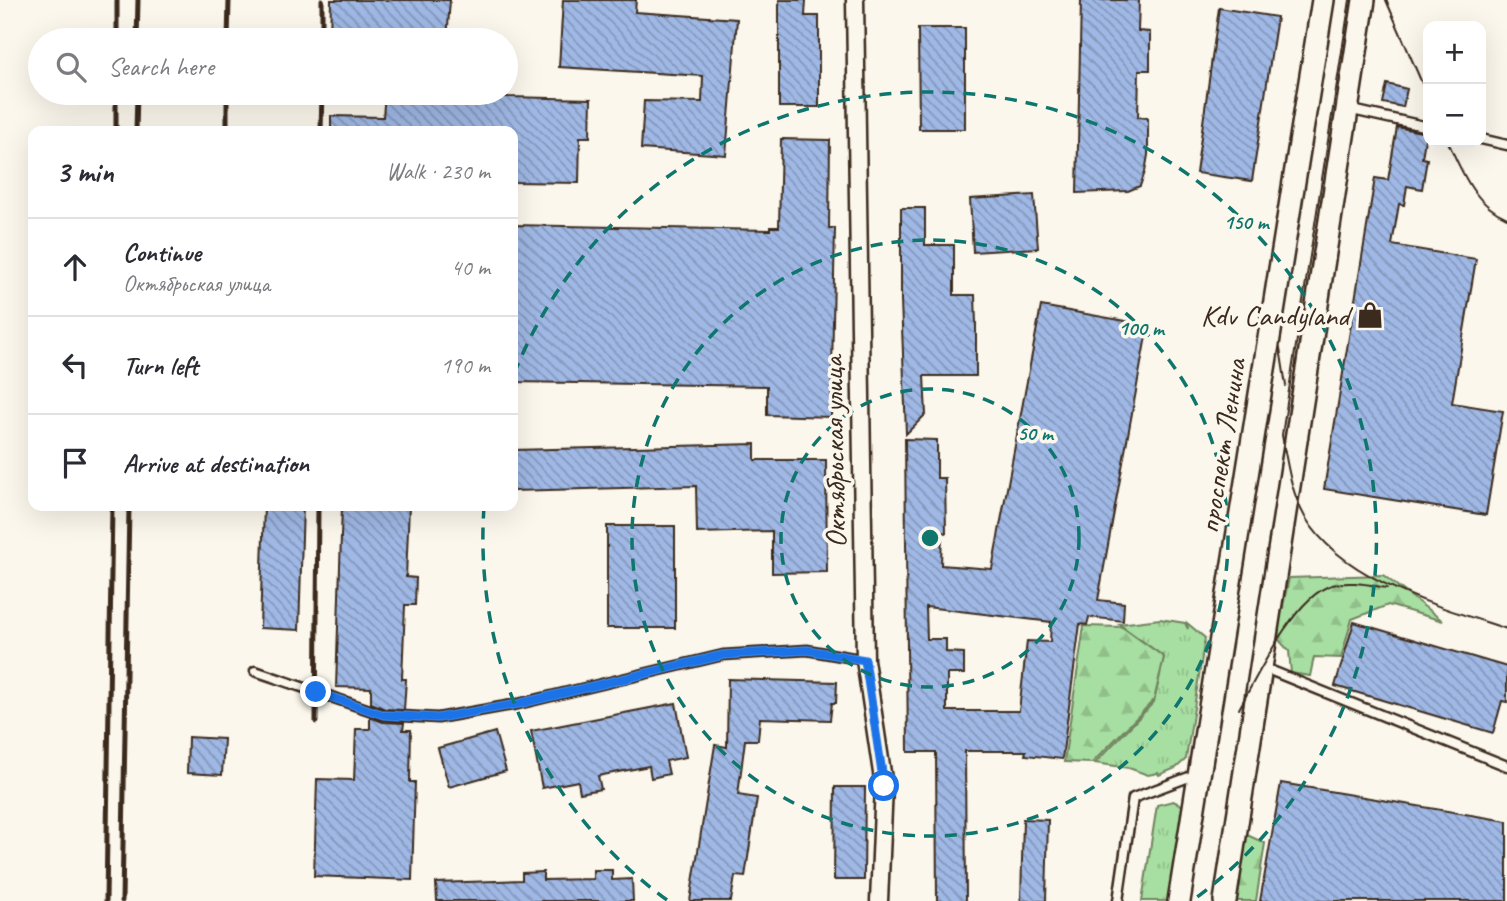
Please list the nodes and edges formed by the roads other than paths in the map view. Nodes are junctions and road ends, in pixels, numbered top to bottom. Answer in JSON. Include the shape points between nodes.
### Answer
{"nodes":[{"id":1,"x":855,"y":0,"type":"edge"},
{"id":2,"x":1323,"y":0,"type":"edge"},
{"id":3,"x":1364,"y":0,"type":"edge"},
{"id":4,"x":1348,"y":109,"type":"junction"},
{"id":5,"x":1423,"y":126,"type":"edge"},
{"id":6,"x":1486,"y":140,"type":"edge"},
{"id":7,"x":1507,"y":145,"type":"edge"},
{"id":8,"x":865,"y":660,"type":"junction"},
{"id":9,"x":1262,"y":667,"type":"junction"},
{"id":10,"x":255,"y":671,"type":"dead end"},
{"id":11,"x":1507,"y":766,"type":"edge"},
{"id":12,"x":1199,"y":773,"type":"junction"},
{"id":13,"x":879,"y":901,"type":"edge"},
{"id":14,"x":1118,"y":901,"type":"edge"},
{"id":15,"x":1179,"y":901,"type":"edge"},
{"id":16,"x":1225,"y":901,"type":"edge"}],
"edges":[{"from":1,"to":8,"type":"street","name":"Октябрьская улица"},
{"from":2,"to":12,"type":"main road","name":"проспект Ленина"},
{"from":3,"to":4,"type":"main road"},
{"from":4,"to":5,"type":"lane"},
{"from":4,"to":9,"type":"main road"},
{"from":6,"to":7,"type":"lane"},
{"from":8,"to":10,"type":"lane","via":[[807,650],[723,655],[518,704],[438,718],[384,715]]},
{"from":8,"to":13,"type":"street","name":"Октябрьская улица","via":[[884,786]]},
{"from":9,"to":11,"type":"lane"},
{"from":9,"to":16,"type":"main road"},
{"from":12,"to":14,"type":"lane","via":[[1133,798]]},
{"from":12,"to":15,"type":"main road","name":"проспект Ленина"}]}
